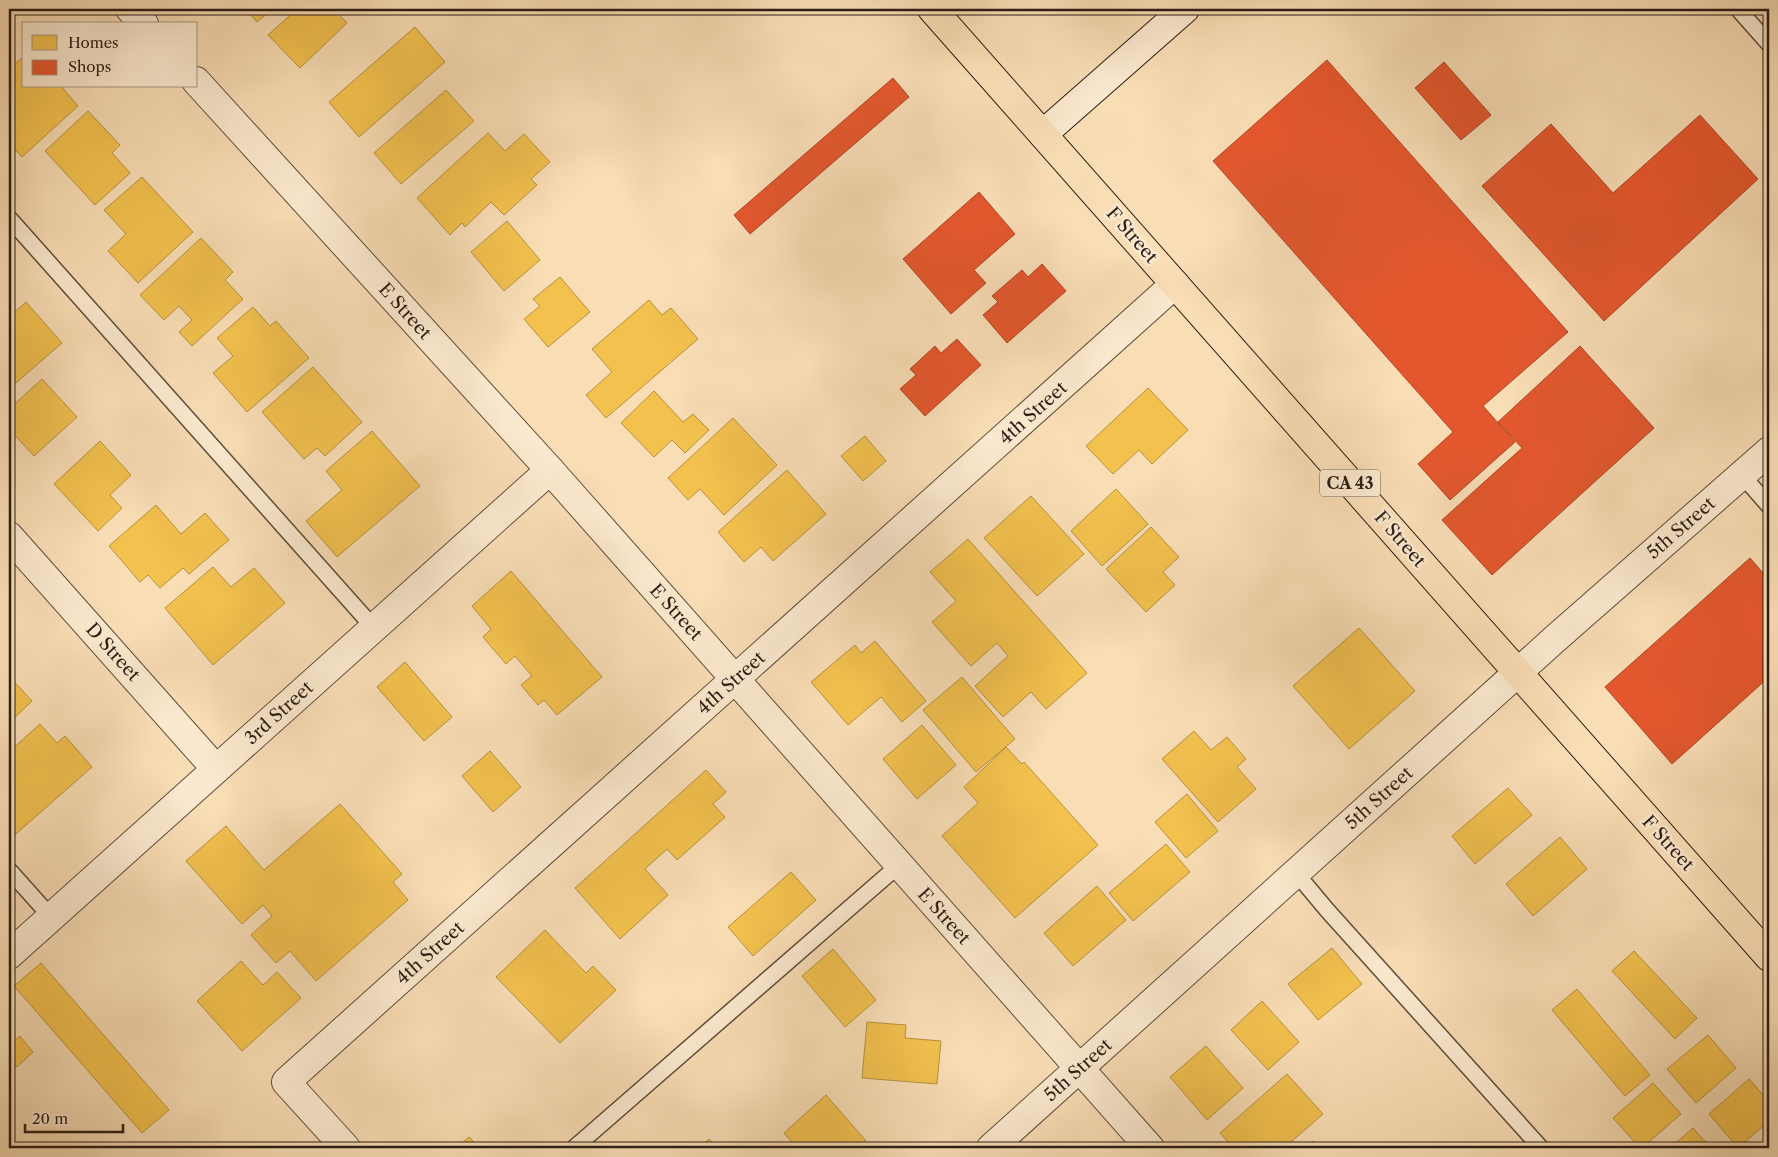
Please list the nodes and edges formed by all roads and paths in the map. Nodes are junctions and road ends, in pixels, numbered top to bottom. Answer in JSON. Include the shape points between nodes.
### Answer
{"nodes":[{"id":1,"x":130,"y":9,"type":"edge"},
{"id":2,"x":932,"y":9,"type":"edge"},
{"id":3,"x":1185,"y":9,"type":"edge"},
{"id":4,"x":1738,"y":9,"type":"edge"},
{"id":5,"x":142,"y":22,"type":"edge"},
{"id":6,"x":1769,"y":44,"type":"edge"},
{"id":7,"x":198,"y":83,"type":"edge"},
{"id":8,"x":1043,"y":134,"type":"junction"},
{"id":9,"x":9,"y":218,"type":"edge"},
{"id":10,"x":1175,"y":284,"type":"junction"},
{"id":11,"x":1769,"y":451,"type":"edge"},
{"id":12,"x":550,"y":470,"type":"junction"},
{"id":13,"x":1742,"y":475,"type":"junction"},
{"id":14,"x":1769,"y":506,"type":"edge"},
{"id":15,"x":9,"y":536,"type":"edge"},
{"id":16,"x":374,"y":628,"type":"junction"},
{"id":17,"x":1518,"y":673,"type":"junction"},
{"id":18,"x":736,"y":680,"type":"junction"},
{"id":19,"x":216,"y":769,"type":"junction"},
{"id":20,"x":900,"y":865,"type":"junction"},
{"id":21,"x":9,"y":870,"type":"edge"},
{"id":22,"x":1296,"y":873,"type":"junction"},
{"id":23,"x":51,"y":917,"type":"junction"},
{"id":24,"x":9,"y":955,"type":"edge"},
{"id":25,"x":1769,"y":957,"type":"edge"},
{"id":26,"x":1080,"y":1069,"type":"junction"},
{"id":27,"x":346,"y":1148,"type":"edge"},
{"id":28,"x":574,"y":1148,"type":"edge"},
{"id":29,"x":991,"y":1148,"type":"edge"},
{"id":30,"x":1150,"y":1148,"type":"edge"},
{"id":31,"x":1541,"y":1148,"type":"edge"}],
"edges":[{"from":1,"to":5,"type":"street"},
{"from":2,"to":8,"type":"main road","name":"F Street","number":"CA 43"},
{"from":3,"to":8,"type":"street"},
{"from":4,"to":6,"type":"lane"},
{"from":7,"to":12,"type":"street","name":"E Street"},
{"from":8,"to":10,"type":"main road","name":"F Street","number":"CA 43"},
{"from":9,"to":16,"type":"lane"},
{"from":10,"to":17,"type":"main road","name":"F Street","number":"CA 43"},
{"from":10,"to":18,"type":"street","name":"4th Street"},
{"from":11,"to":13,"type":"street","name":"5th Street"},
{"from":12,"to":16,"type":"street","name":"3rd Street"},
{"from":12,"to":18,"type":"street","name":"E Street"},
{"from":13,"to":14,"type":"lane"},
{"from":13,"to":17,"type":"street","name":"5th Street"},
{"from":15,"to":19,"type":"street","name":"D Street"},
{"from":16,"to":19,"type":"street","name":"3rd Street"},
{"from":17,"to":22,"type":"street","name":"5th Street"},
{"from":17,"to":25,"type":"main road","name":"F Street","number":"CA 43"},
{"from":18,"to":20,"type":"street","name":"E Street"},
{"from":18,"to":27,"type":"street","name":"4th Street","via":[[286,1082]]},
{"from":19,"to":23,"type":"street","name":"3rd Street"},
{"from":20,"to":26,"type":"street","name":"E Street"},
{"from":20,"to":28,"type":"lane"},
{"from":21,"to":23,"type":"lane"},
{"from":22,"to":26,"type":"street","name":"5th Street"},
{"from":22,"to":31,"type":"lane"},
{"from":23,"to":24,"type":"street","name":"3rd Street"},
{"from":26,"to":29,"type":"street","name":"5th Street"},
{"from":26,"to":30,"type":"street","name":"E Street"}]}
